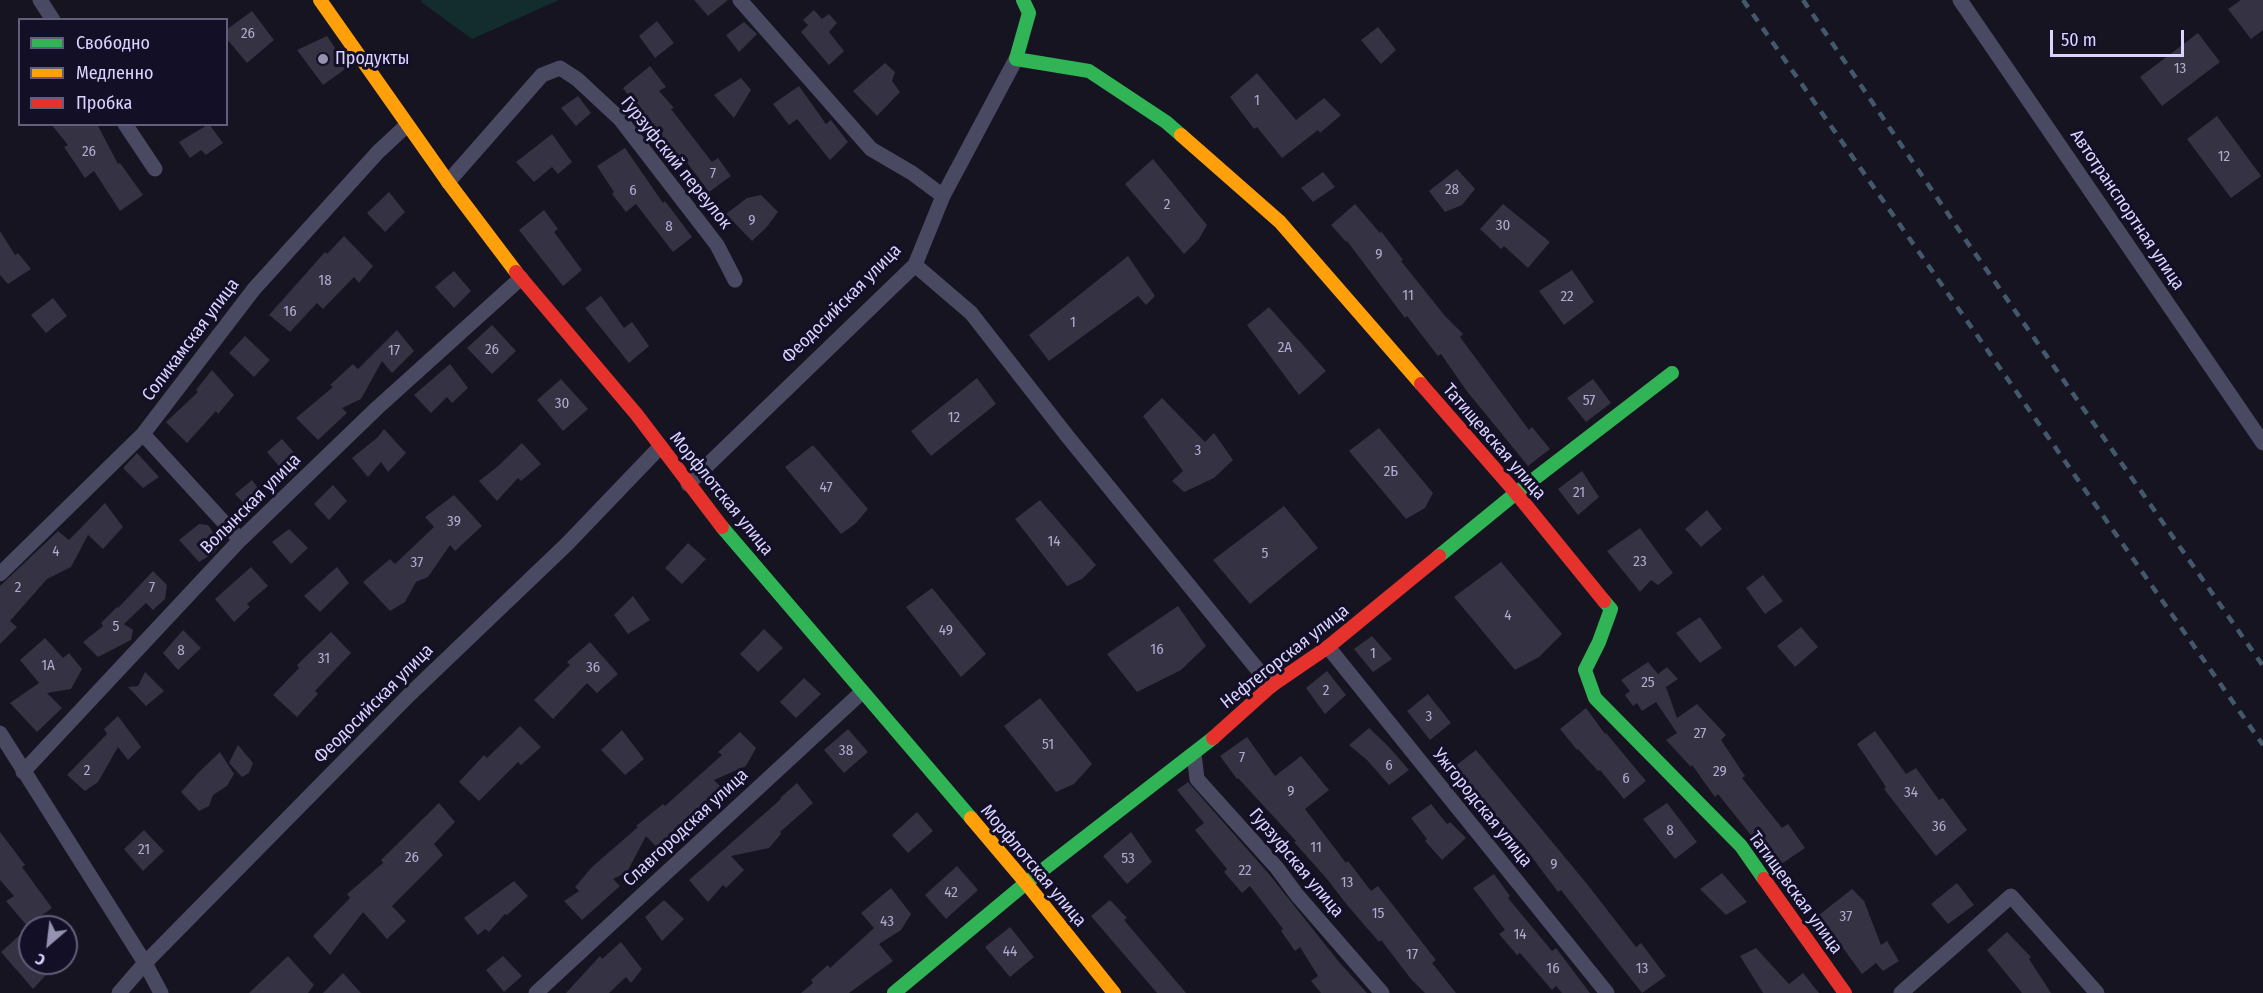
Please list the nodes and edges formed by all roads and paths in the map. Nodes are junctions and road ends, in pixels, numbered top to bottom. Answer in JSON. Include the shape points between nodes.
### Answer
{"nodes":[{"id":1,"x":40,"y":0,"type":"edge"},
{"id":2,"x":320,"y":0,"type":"edge"},
{"id":3,"x":740,"y":0,"type":"edge"},
{"id":4,"x":1023,"y":0,"type":"edge"},
{"id":5,"x":1960,"y":0,"type":"edge"},
{"id":6,"x":52,"y":18,"type":"edge"},
{"id":7,"x":1016,"y":59,"type":"junction"},
{"id":8,"x":408,"y":125,"type":"junction"},
{"id":9,"x":126,"y":126,"type":"edge"},
{"id":10,"x":155,"y":168,"type":"dead end"},
{"id":11,"x":448,"y":182,"type":"junction"},
{"id":12,"x":943,"y":196,"type":"junction"},
{"id":13,"x":915,"y":265,"type":"junction"},
{"id":14,"x":521,"y":278,"type":"junction"},
{"id":15,"x":735,"y":280,"type":"dead end"},
{"id":16,"x":1672,"y":373,"type":"dead end"},
{"id":17,"x":143,"y":434,"type":"junction"},
{"id":18,"x":2263,"y":443,"type":"edge"},
{"id":19,"x":660,"y":447,"type":"junction"},
{"id":20,"x":688,"y":484,"type":"junction"},
{"id":21,"x":1516,"y":493,"type":"junction"},
{"id":22,"x":240,"y":540,"type":"junction"},
{"id":23,"x":0,"y":574,"type":"edge"},
{"id":24,"x":1328,"y":647,"type":"junction"},
{"id":25,"x":1271,"y":686,"type":"junction"},
{"id":26,"x":862,"y":692,"type":"junction"},
{"id":27,"x":0,"y":733,"type":"edge"},
{"id":28,"x":1194,"y":754,"type":"junction"},
{"id":29,"x":23,"y":771,"type":"junction"},
{"id":30,"x":1026,"y":883,"type":"junction"},
{"id":31,"x":145,"y":963,"type":"junction"},
{"id":32,"x":119,"y":993,"type":"edge"},
{"id":33,"x":161,"y":993,"type":"edge"},
{"id":34,"x":536,"y":993,"type":"edge"},
{"id":35,"x":894,"y":993,"type":"edge"},
{"id":36,"x":1114,"y":993,"type":"edge"},
{"id":37,"x":1382,"y":993,"type":"edge"},
{"id":38,"x":1607,"y":993,"type":"edge"},
{"id":39,"x":1845,"y":993,"type":"edge"},
{"id":40,"x":1900,"y":993,"type":"edge"},
{"id":41,"x":2097,"y":993,"type":"edge"}],
"edges":[{"from":1,"to":6,"type":"street"},
{"from":2,"to":8,"type":"street","name":"Морфлотская улица"},
{"from":3,"to":12,"type":"street","via":[[871,149]]},
{"from":4,"to":7,"type":"street","via":[[1029,13]]},
{"from":5,"to":18,"type":"street","name":"Автотранспортная улица"},
{"from":7,"to":12,"type":"street","name":"Феодосийская улица"},
{"from":7,"to":21,"type":"street","name":"Татищевская улица","via":[[1089,71],[1166,122],[1280,222]]},
{"from":8,"to":11,"type":"street","name":"Морфлотская улица"},
{"from":8,"to":17,"type":"street","name":"Соликамская улица","via":[[378,152],[254,289]]},
{"from":9,"to":10,"type":"street"},
{"from":11,"to":14,"type":"street","name":"Морфлотская улица"},
{"from":11,"to":15,"type":"street","name":"Гурзуфский переулок","via":[[542,75],[560,68],[578,79],[620,119],[717,245]]},
{"from":12,"to":13,"type":"street","name":"Феодосийская улица"},
{"from":13,"to":20,"type":"street","name":"Феодосийская улица"},
{"from":13,"to":25,"type":"street","via":[[971,313]]},
{"from":14,"to":19,"type":"street","name":"Морфлотская улица"},
{"from":14,"to":22,"type":"street","name":"Волынская улица","via":[[377,408]]},
{"from":16,"to":21,"type":"street","name":"Нефтегорская улица"},
{"from":17,"to":22,"type":"street"},
{"from":17,"to":23,"type":"street","name":"Соликамская улица"},
{"from":19,"to":20,"type":"street","name":"Морфлотская улица"},
{"from":19,"to":31,"type":"street","name":"Феодосийская улица"},
{"from":20,"to":26,"type":"street","name":"Морфлотская улица"},
{"from":21,"to":24,"type":"street","name":"Нефтегорская улица"},
{"from":21,"to":39,"type":"street","name":"Татищевская улица","via":[[1611,609],[1585,670],[1595,698],[1741,846]]},
{"from":22,"to":29,"type":"street","name":"Волынская улица"},
{"from":24,"to":25,"type":"street","name":"Нефтегорская улица"},
{"from":24,"to":38,"type":"street","name":"Ужгородская улица"},
{"from":25,"to":28,"type":"street","name":"Нефтегорская улица"},
{"from":26,"to":30,"type":"street","name":"Морфлотская улица"},
{"from":26,"to":34,"type":"street","name":"Славгородская улица"},
{"from":27,"to":29,"type":"street"},
{"from":28,"to":30,"type":"street","name":"Нефтегорская улица"},
{"from":28,"to":37,"type":"street","name":"Гурзуфская улица","via":[[1197,779]]},
{"from":29,"to":31,"type":"street"},
{"from":30,"to":35,"type":"street","name":"Нефтегорская улица"},
{"from":30,"to":36,"type":"street","name":"Морфлотская улица"},
{"from":31,"to":32,"type":"street","name":"Феодосийская улица"},
{"from":31,"to":33,"type":"street"},
{"from":40,"to":41,"type":"street","via":[[2011,896]]}]}
